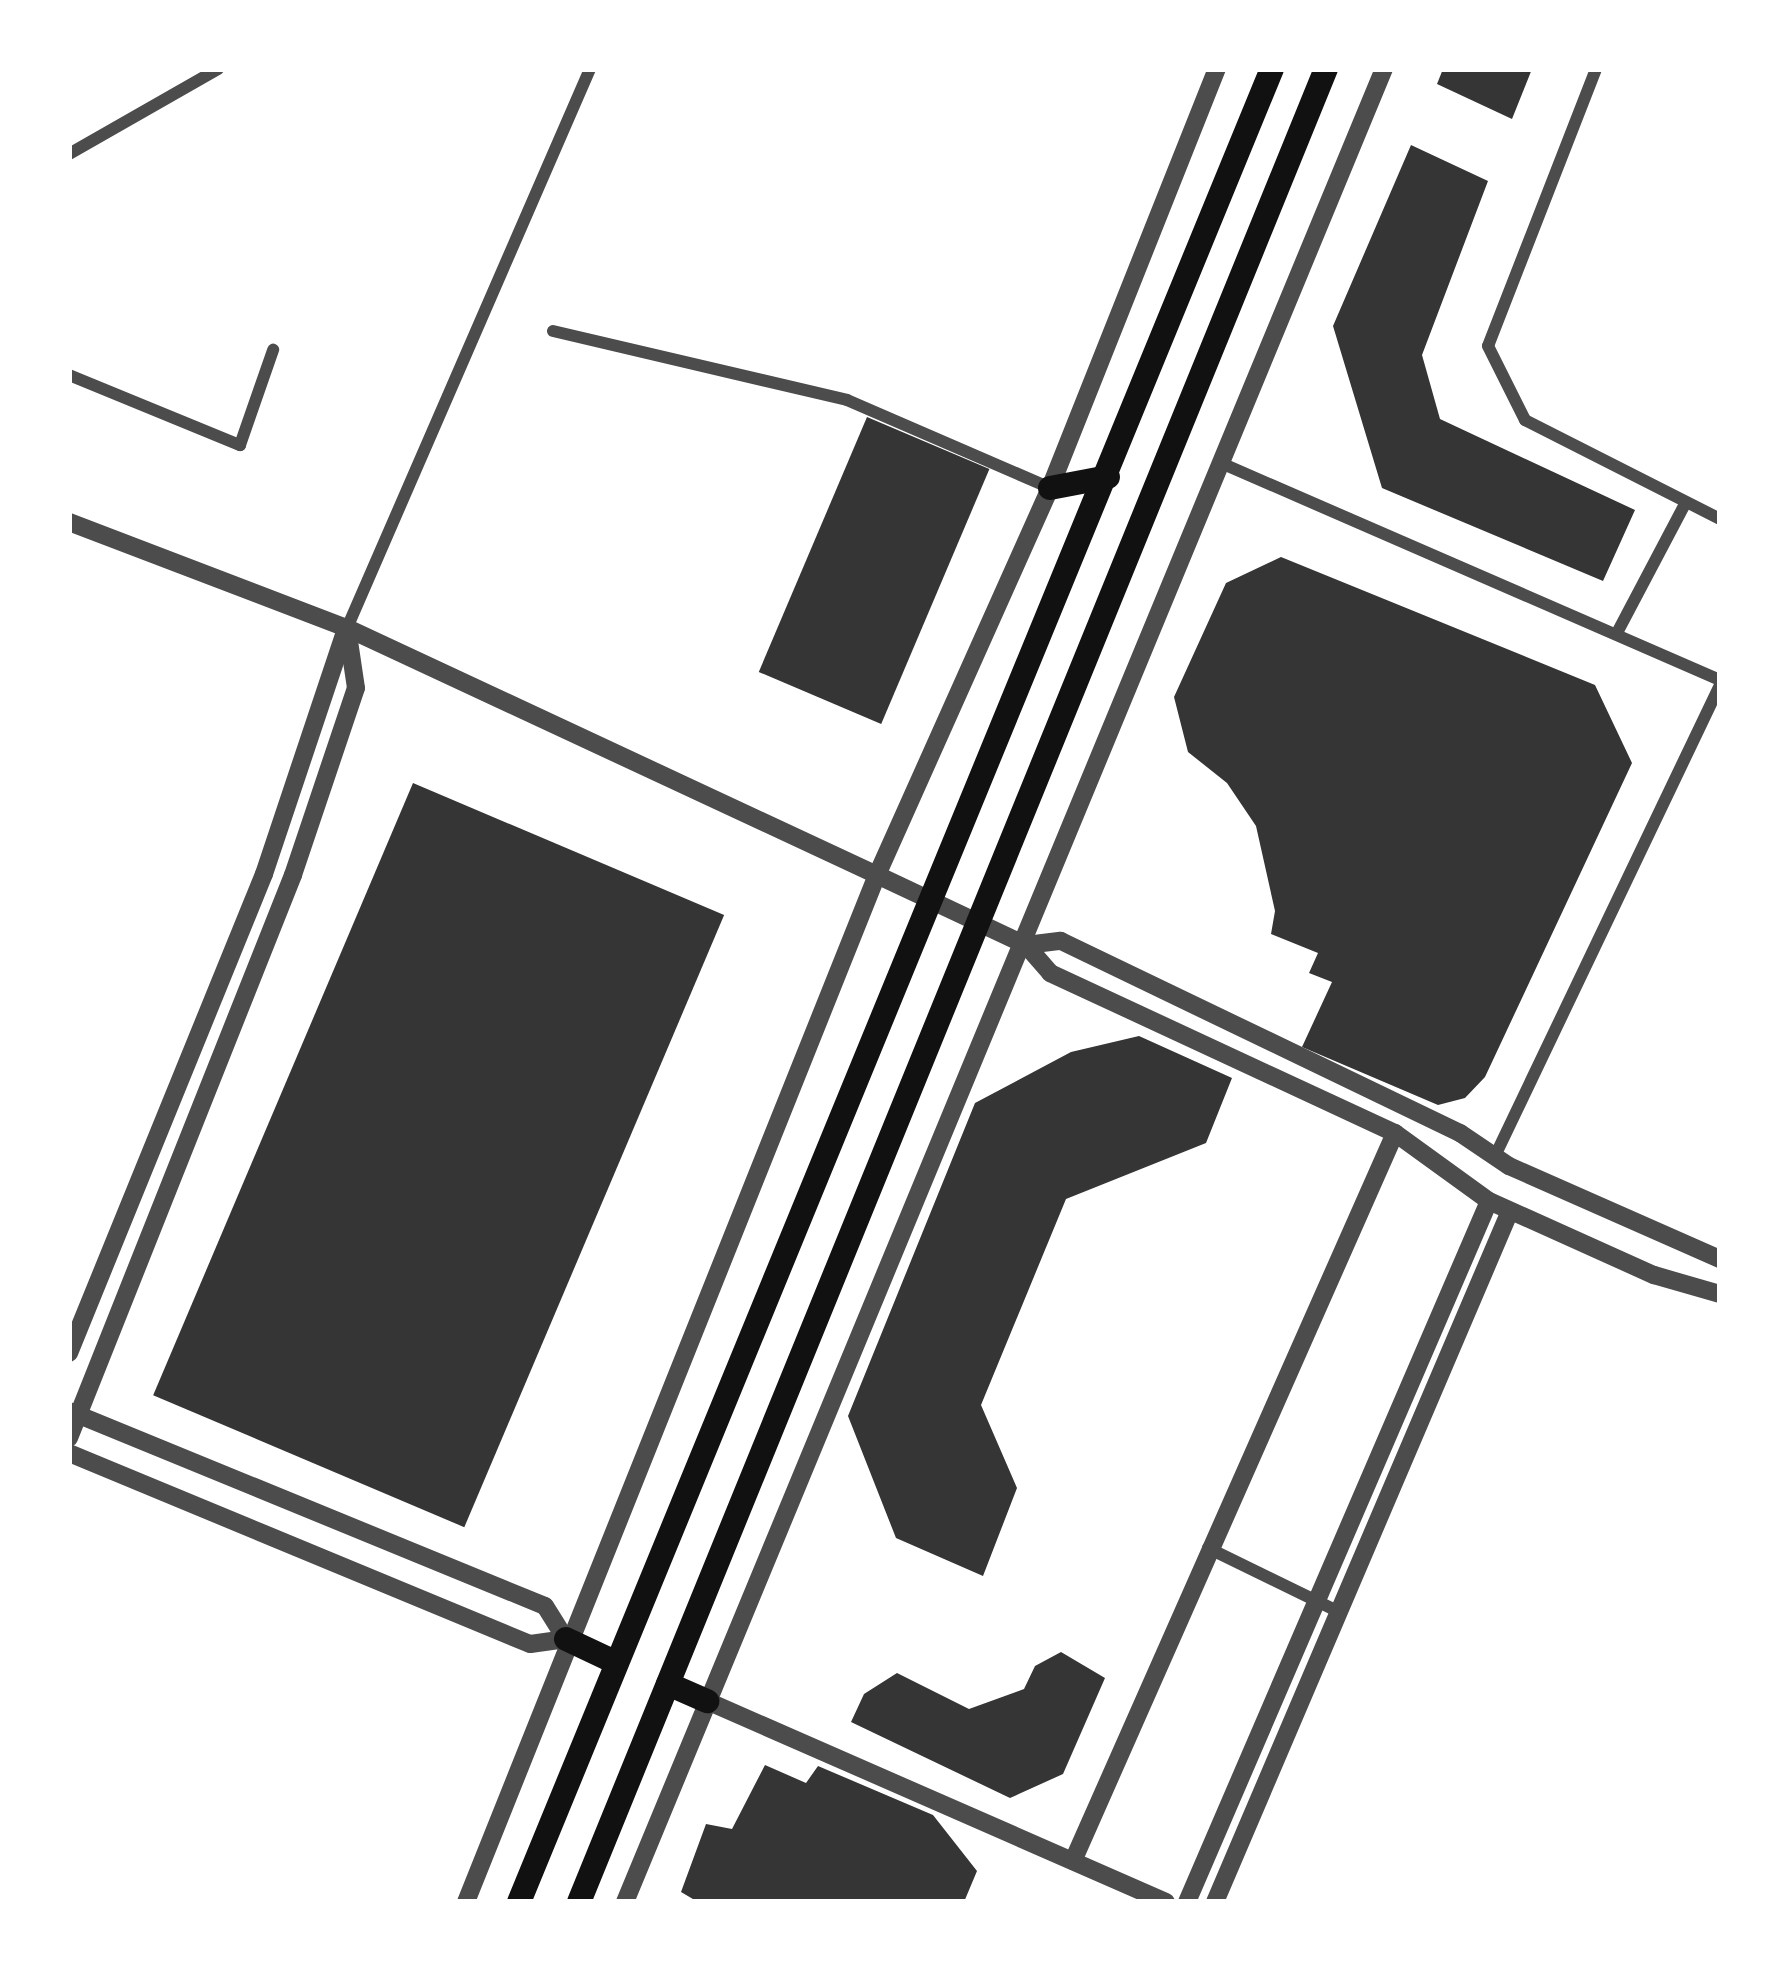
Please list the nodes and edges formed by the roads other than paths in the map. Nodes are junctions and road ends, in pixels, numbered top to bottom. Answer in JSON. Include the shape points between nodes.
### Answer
{"nodes":[{"id":1,"x":218,"y":69,"type":"edge"},
{"id":2,"x":590,"y":69,"type":"edge"},
{"id":3,"x":1217,"y":69,"type":"edge"},
{"id":4,"x":1272,"y":69,"type":"edge"},
{"id":5,"x":1325,"y":69,"type":"edge"},
{"id":6,"x":1384,"y":69,"type":"edge"},
{"id":7,"x":1596,"y":69,"type":"edge"},
{"id":8,"x":69,"y":154,"type":"edge"},
{"id":9,"x":554,"y":331,"type":"dead end"},
{"id":10,"x":273,"y":350,"type":"dead end"},
{"id":11,"x":69,"y":375,"type":"edge"},
{"id":12,"x":1221,"y":463,"type":"junction"},
{"id":13,"x":1108,"y":477,"type":"junction"},
{"id":14,"x":1050,"y":488,"type":"junction"},
{"id":15,"x":1685,"y":504,"type":"junction"},
{"id":16,"x":1720,"y":519,"type":"edge"},
{"id":17,"x":69,"y":523,"type":"edge"},
{"id":18,"x":347,"y":628,"type":"junction"},
{"id":19,"x":1618,"y":631,"type":"junction"},
{"id":20,"x":1720,"y":683,"type":"edge"},
{"id":21,"x":877,"y":875,"type":"junction"},
{"id":22,"x":930,"y":901,"type":"junction"},
{"id":23,"x":978,"y":923,"type":"junction"},
{"id":24,"x":1026,"y":945,"type":"junction"},
{"id":25,"x":1394,"y":1133,"type":"junction"},
{"id":26,"x":1495,"y":1156,"type":"junction"},
{"id":27,"x":1489,"y":1201,"type":"junction"},
{"id":28,"x":1510,"y":1211,"type":"junction"},
{"id":29,"x":1720,"y":1259,"type":"edge"},
{"id":30,"x":1720,"y":1294,"type":"edge"},
{"id":31,"x":69,"y":1353,"type":"edge"},
{"id":32,"x":74,"y":1413,"type":"edge"},
{"id":33,"x":69,"y":1438,"type":"edge"},
{"id":34,"x":69,"y":1453,"type":"edge"},
{"id":35,"x":1208,"y":1548,"type":"junction"},
{"id":36,"x":1318,"y":1603,"type":"junction"},
{"id":37,"x":1339,"y":1612,"type":"junction"},
{"id":38,"x":566,"y":1639,"type":"junction"},
{"id":39,"x":617,"y":1663,"type":"junction"},
{"id":40,"x":668,"y":1684,"type":"junction"},
{"id":41,"x":707,"y":1701,"type":"junction"},
{"id":42,"x":1073,"y":1862,"type":"junction"},
{"id":43,"x":466,"y":1902,"type":"edge"},
{"id":44,"x":519,"y":1902,"type":"edge"},
{"id":45,"x":579,"y":1902,"type":"edge"},
{"id":46,"x":626,"y":1902,"type":"edge"},
{"id":47,"x":1166,"y":1902,"type":"edge"},
{"id":48,"x":1187,"y":1902,"type":"edge"},
{"id":49,"x":1215,"y":1902,"type":"edge"}],
"edges":[{"from":1,"to":8,"type":"street"},
{"from":2,"to":18,"type":"street"},
{"from":3,"to":14,"type":"street"},
{"from":4,"to":13,"type":"main road"},
{"from":5,"to":23,"type":"main road"},
{"from":6,"to":12,"type":"street"},
{"from":7,"to":15,"type":"street","via":[[1489,346],[1525,420]]},
{"from":9,"to":14,"type":"street","via":[[847,400]]},
{"from":10,"to":11,"type":"street","via":[[240,445]]},
{"from":12,"to":19,"type":"street"},
{"from":12,"to":24,"type":"street"},
{"from":13,"to":14,"type":"main road"},
{"from":13,"to":22,"type":"main road"},
{"from":14,"to":21,"type":"street"},
{"from":15,"to":16,"type":"street"},
{"from":15,"to":19,"type":"street"},
{"from":17,"to":18,"type":"street"},
{"from":18,"to":21,"type":"street"},
{"from":18,"to":31,"type":"street","via":[[264,874]]},
{"from":18,"to":32,"type":"street","via":[[356,688],[293,875]]},
{"from":19,"to":20,"type":"street"},
{"from":20,"to":26,"type":"street"},
{"from":21,"to":22,"type":"street"},
{"from":21,"to":38,"type":"street"},
{"from":22,"to":23,"type":"street"},
{"from":22,"to":39,"type":"main road"},
{"from":23,"to":24,"type":"street"},
{"from":23,"to":40,"type":"main road"},
{"from":24,"to":25,"type":"street","via":[[1050,973]]},
{"from":24,"to":26,"type":"street","via":[[1060,941]]},
{"from":24,"to":41,"type":"street"},
{"from":25,"to":27,"type":"street"},
{"from":25,"to":35,"type":"street"},
{"from":26,"to":29,"type":"street"},
{"from":27,"to":28,"type":"street"},
{"from":27,"to":36,"type":"street"},
{"from":28,"to":30,"type":"street","via":[[1654,1276]]},
{"from":28,"to":37,"type":"street"},
{"from":32,"to":33,"type":"street"},
{"from":32,"to":38,"type":"street","via":[[544,1606]]},
{"from":34,"to":38,"type":"street","via":[[530,1644]]},
{"from":35,"to":36,"type":"street"},
{"from":35,"to":42,"type":"street"},
{"from":36,"to":37,"type":"street"},
{"from":36,"to":48,"type":"street"},
{"from":37,"to":49,"type":"street"},
{"from":38,"to":39,"type":"main road"},
{"from":38,"to":43,"type":"street"},
{"from":39,"to":44,"type":"main road"},
{"from":40,"to":41,"type":"main road"},
{"from":40,"to":45,"type":"main road"},
{"from":41,"to":42,"type":"street"},
{"from":41,"to":46,"type":"street"},
{"from":42,"to":47,"type":"street"}]}
